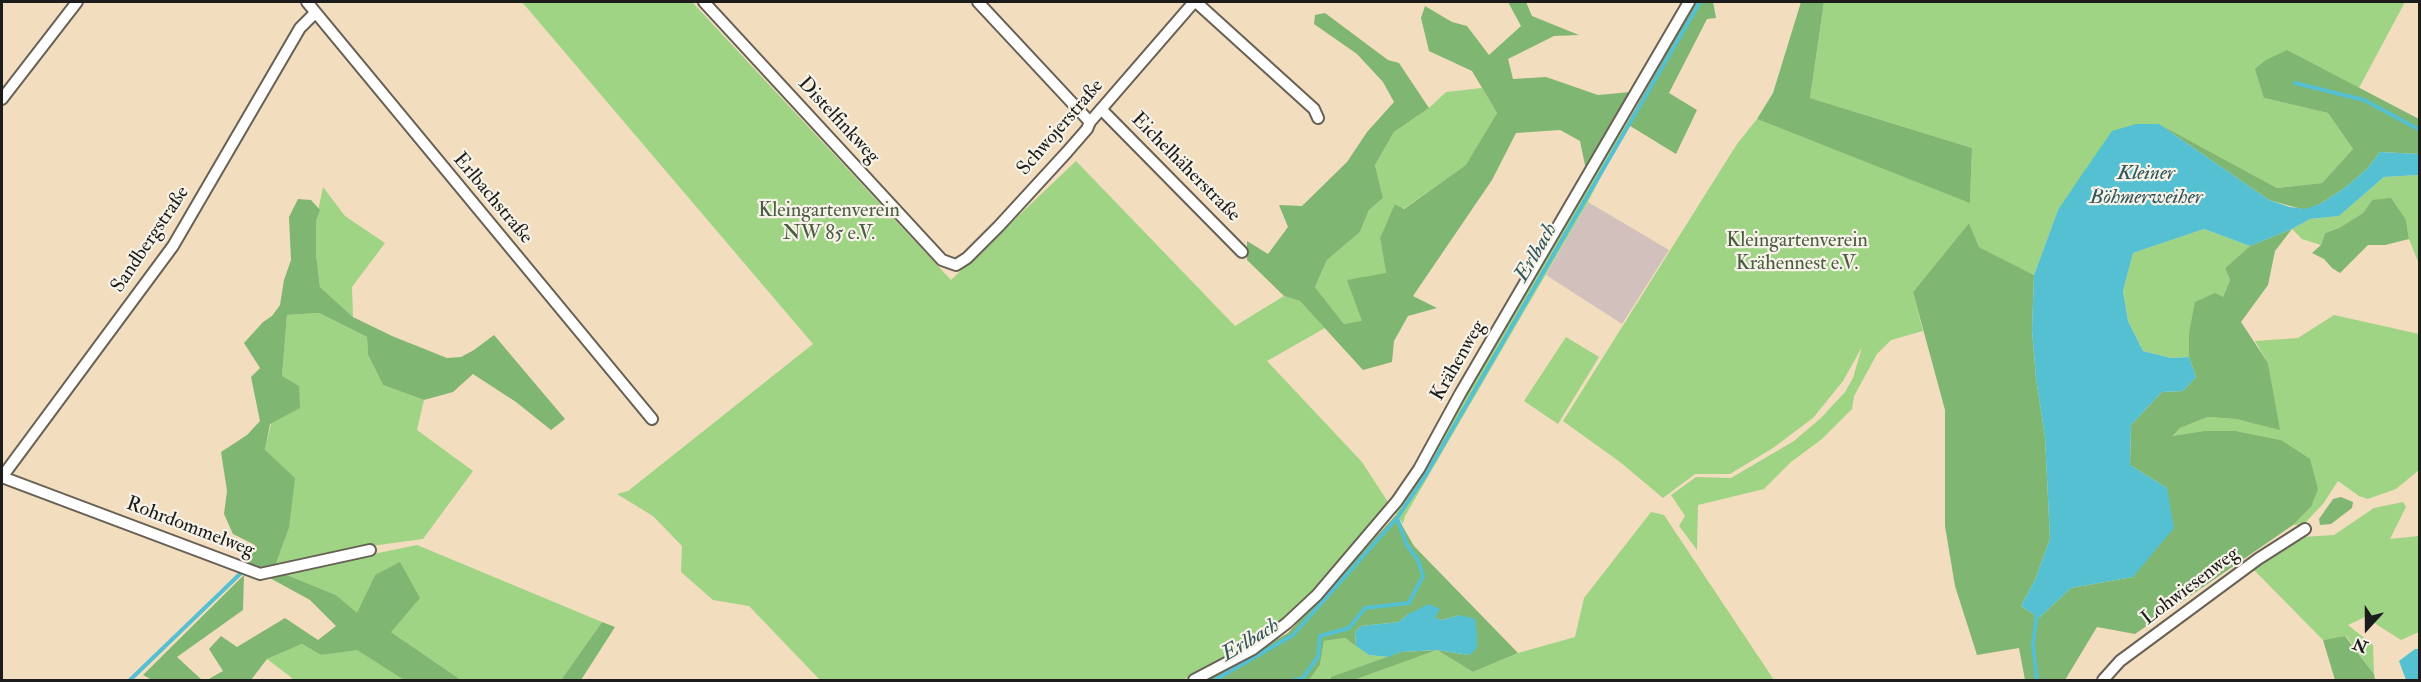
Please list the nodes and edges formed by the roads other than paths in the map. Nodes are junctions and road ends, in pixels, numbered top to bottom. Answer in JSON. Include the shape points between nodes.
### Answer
{"nodes":[{"id":1,"x":77,"y":2,"type":"edge"},
{"id":2,"x":307,"y":2,"type":"edge"},
{"id":3,"x":704,"y":2,"type":"edge"},
{"id":4,"x":978,"y":2,"type":"edge"},
{"id":5,"x":1195,"y":2,"type":"edge"},
{"id":6,"x":1689,"y":2,"type":"edge"},
{"id":7,"x":315,"y":13,"type":"junction"},
{"id":8,"x":2,"y":99,"type":"edge"},
{"id":9,"x":1101,"y":109,"type":"junction"},
{"id":10,"x":1318,"y":118,"type":"dead end"},
{"id":11,"x":1090,"y":122,"type":"junction"},
{"id":12,"x":1242,"y":252,"type":"dead end"},
{"id":13,"x":947,"y":263,"type":"joint"},
{"id":14,"x":652,"y":419,"type":"dead end"},
{"id":15,"x":2,"y":477,"type":"edge"},
{"id":16,"x":2305,"y":529,"type":"dead end"},
{"id":17,"x":370,"y":550,"type":"dead end"},
{"id":18,"x":1194,"y":681,"type":"edge"},
{"id":19,"x":2103,"y":681,"type":"edge"}],
"edges":[{"from":1,"to":8,"type":"street"},
{"from":2,"to":7,"type":"street","name":"Erlbachstraße"},
{"from":3,"to":13,"type":"street","name":"Distelfinkweg"},
{"from":4,"to":11,"type":"street"},
{"from":5,"to":9,"type":"street","name":"Schwojerstraße"},
{"from":5,"to":10,"type":"street","via":[[1314,109]]},
{"from":6,"to":18,"type":"street","name":"Krähenweg","via":[[1397,501],[1317,595],[1287,623],[1253,648]]},
{"from":7,"to":14,"type":"street","name":"Erlbachstraße"},
{"from":7,"to":15,"type":"street","name":"Sandbergstraße","via":[[300,28],[173,246]]},
{"from":9,"to":11,"type":"street","name":"Schwojerstraße"},
{"from":9,"to":12,"type":"street","name":"Eichelhäherstraße"},
{"from":11,"to":13,"type":"street","name":"Schwojerstraße","via":[[975,250],[956,265]]},
{"from":15,"to":17,"type":"street","name":"Rohrdommelweg","via":[[260,574]]},
{"from":16,"to":19,"type":"street","name":"Lohwiesenweg","via":[[2120,661]]}]}
